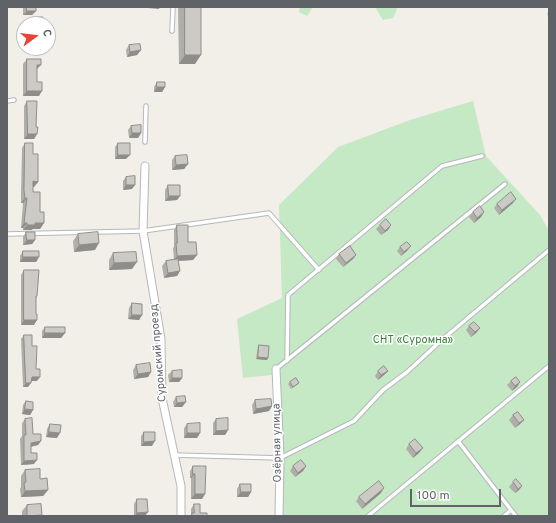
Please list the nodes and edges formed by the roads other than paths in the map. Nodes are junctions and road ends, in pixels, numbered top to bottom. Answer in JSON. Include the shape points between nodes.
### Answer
{"nodes":[{"id":1,"x":173,"y":7,"type":"edge"},
{"id":2,"x":172,"y":31,"type":"dead end"},
{"id":3,"x":14,"y":100,"type":"dead end"},
{"id":4,"x":7,"y":101,"type":"edge"},
{"id":5,"x":146,"y":106,"type":"dead end"},
{"id":6,"x":145,"y":142,"type":"dead end"},
{"id":7,"x":482,"y":156,"type":"dead end"},
{"id":8,"x":145,"y":166,"type":"dead end"},
{"id":9,"x":505,"y":184,"type":"dead end"},
{"id":10,"x":143,"y":231,"type":"junction"},
{"id":11,"x":7,"y":234,"type":"edge"},
{"id":12,"x":549,"y":250,"type":"edge"},
{"id":13,"x":319,"y":270,"type":"junction"},
{"id":14,"x":287,"y":361,"type":"junction"},
{"id":15,"x":549,"y":366,"type":"edge"},
{"id":16,"x":276,"y":369,"type":"joint"},
{"id":17,"x":458,"y":441,"type":"junction"},
{"id":18,"x":174,"y":454,"type":"junction"},
{"id":19,"x":280,"y":458,"type":"junction"},
{"id":20,"x":511,"y":510,"type":"junction"},
{"id":21,"x":181,"y":516,"type":"edge"},
{"id":22,"x":278,"y":516,"type":"edge"},
{"id":23,"x":368,"y":516,"type":"edge"},
{"id":24,"x":504,"y":516,"type":"edge"},
{"id":25,"x":516,"y":516,"type":"edge"}],
"edges":[{"from":1,"to":2,"type":"lane"},
{"from":3,"to":4,"type":"lane"},
{"from":5,"to":6,"type":"lane"},
{"from":7,"to":13,"type":"lane","via":[[442,166]]},
{"from":8,"to":10,"type":"street","name":"Суромский проезд"},
{"from":9,"to":14,"type":"lane"},
{"from":10,"to":11,"type":"lane"},
{"from":10,"to":13,"type":"lane","via":[[269,213]]},
{"from":10,"to":18,"type":"street","name":"Суромский проезд","via":[[161,339],[162,398]]},
{"from":12,"to":19,"type":"lane","via":[[383,390],[354,421]]},
{"from":13,"to":14,"type":"lane","via":[[288,295]]},
{"from":14,"to":16,"type":"lane"},
{"from":15,"to":17,"type":"lane"},
{"from":16,"to":19,"type":"street","name":"Озёрная улица"},
{"from":17,"to":20,"type":"lane"},
{"from":17,"to":23,"type":"lane"},
{"from":18,"to":19,"type":"lane"},
{"from":18,"to":21,"type":"street","name":"Суромский проезд","via":[[181,486]]},
{"from":19,"to":22,"type":"street","name":"Озёрная улица"},
{"from":20,"to":24,"type":"lane"},
{"from":20,"to":25,"type":"lane"}]}
